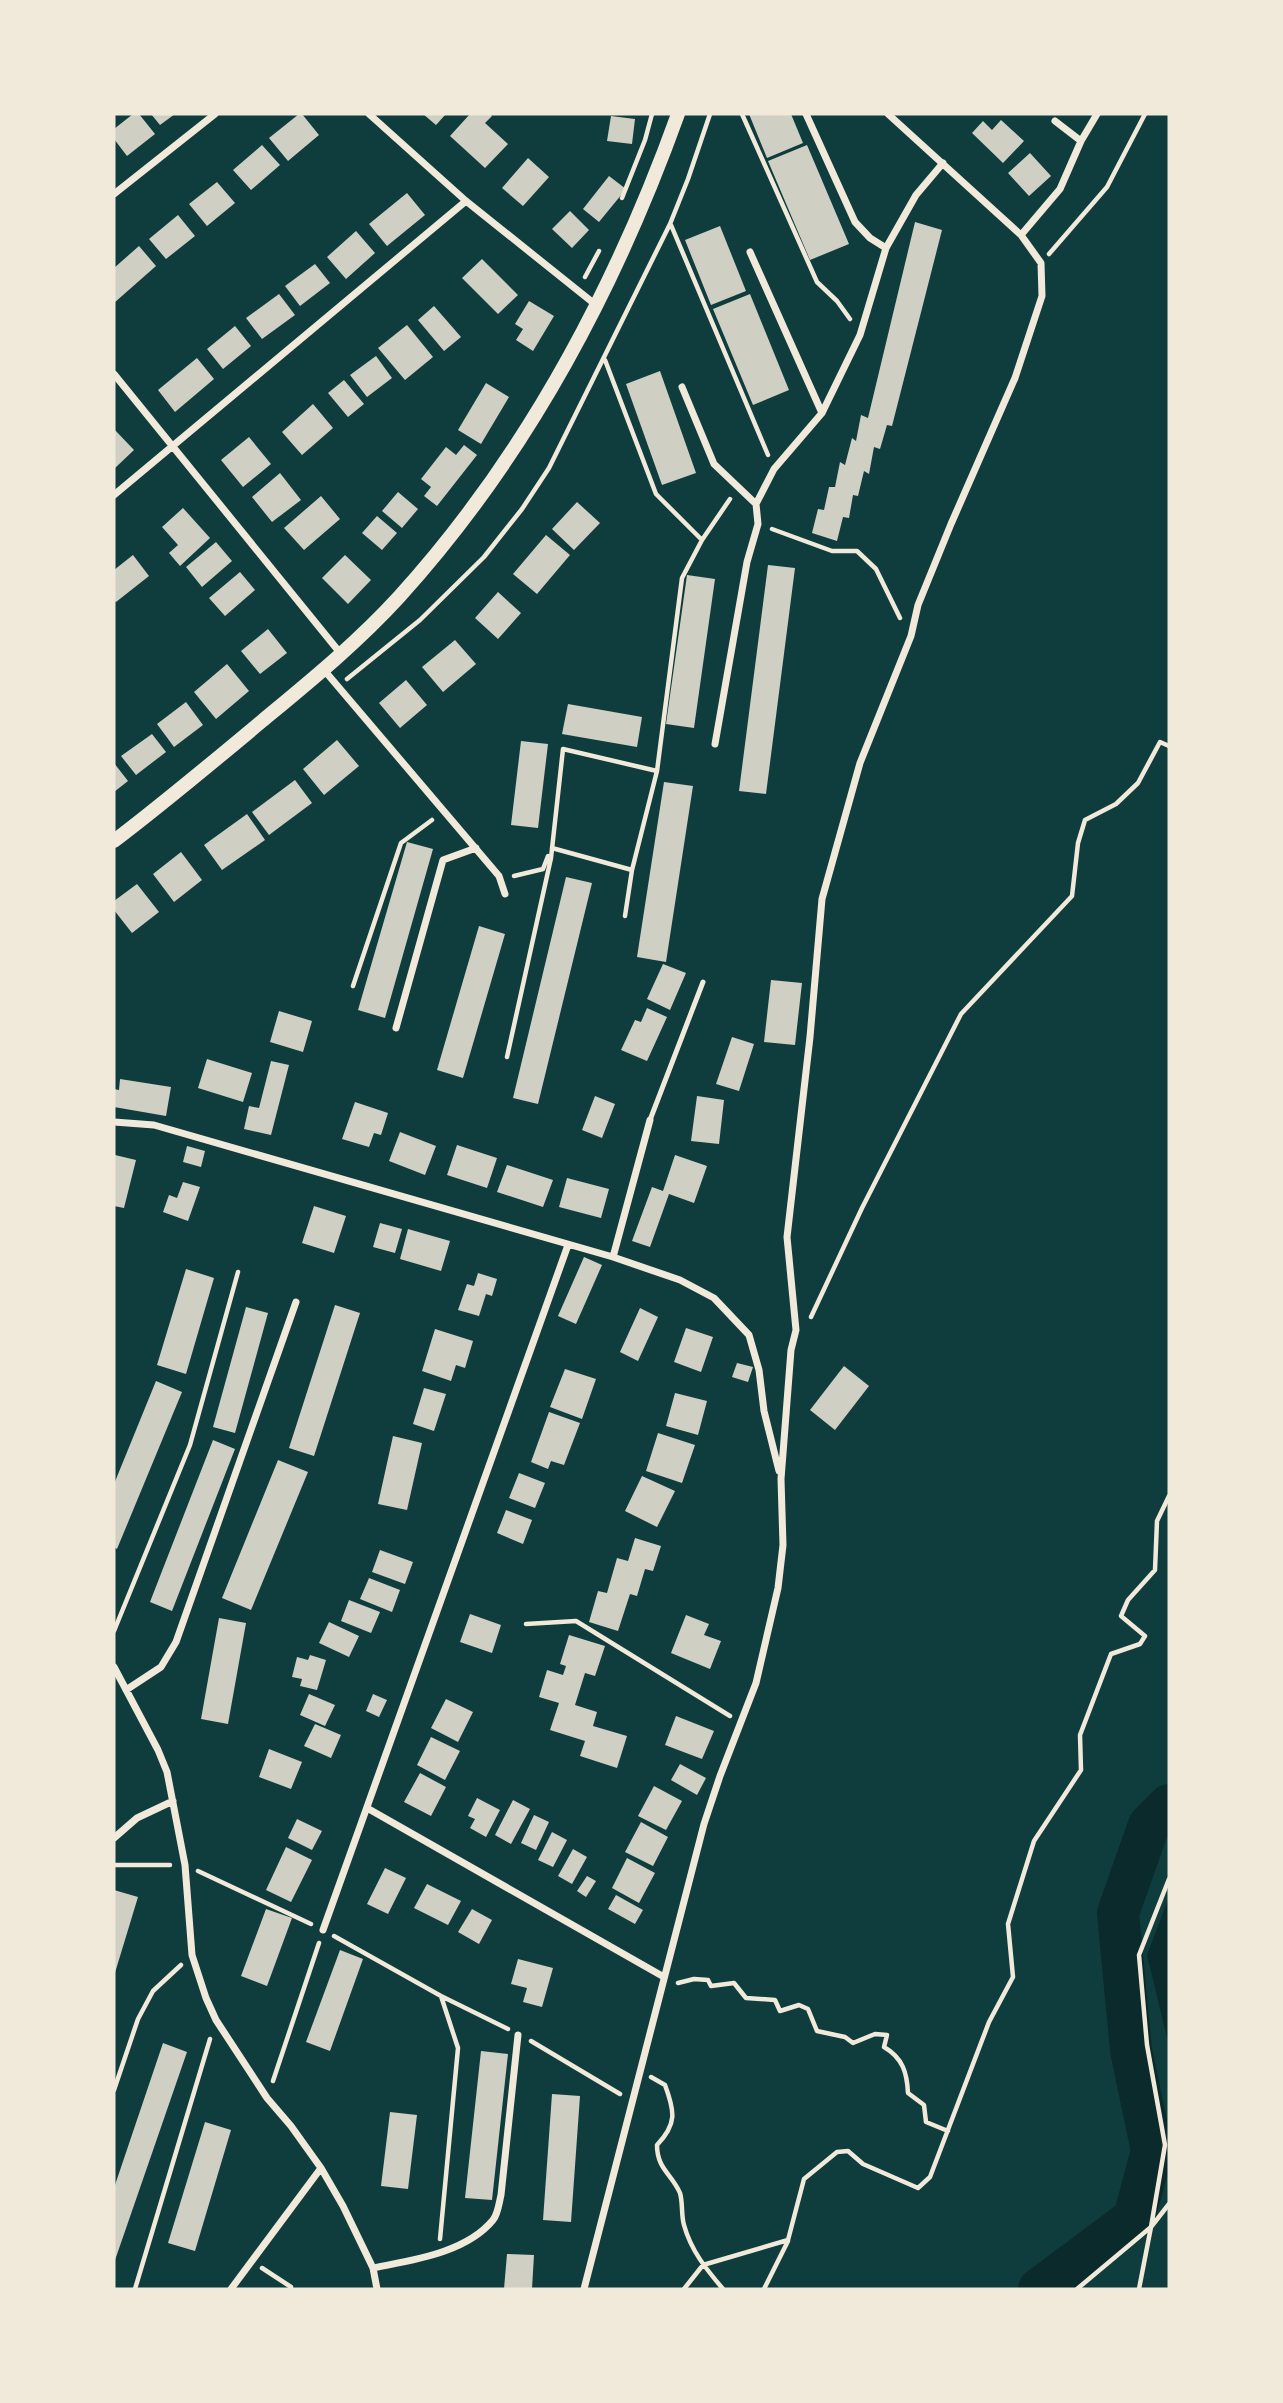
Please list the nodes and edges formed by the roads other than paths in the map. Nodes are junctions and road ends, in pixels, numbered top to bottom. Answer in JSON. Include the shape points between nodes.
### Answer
{"nodes":[{"id":1,"x":215,"y":114,"type":"edge"},
{"id":2,"x":369,"y":114,"type":"edge"},
{"id":3,"x":678,"y":114,"type":"edge"},
{"id":4,"x":806,"y":114,"type":"edge"},
{"id":5,"x":888,"y":114,"type":"edge"},
{"id":6,"x":1097,"y":114,"type":"edge"},
{"id":7,"x":1055,"y":121,"type":"dead end"},
{"id":8,"x":1081,"y":141,"type":"junction"},
{"id":9,"x":943,"y":163,"type":"junction"},
{"id":10,"x":114,"y":194,"type":"edge"},
{"id":11,"x":466,"y":201,"type":"junction"},
{"id":12,"x":1021,"y":235,"type":"junction"},
{"id":13,"x":886,"y":248,"type":"junction"},
{"id":14,"x":750,"y":252,"type":"dead end"},
{"id":15,"x":596,"y":305,"type":"junction"},
{"id":16,"x":114,"y":374,"type":"edge"},
{"id":17,"x":682,"y":387,"type":"dead end"},
{"id":18,"x":822,"y":413,"type":"junction"},
{"id":19,"x":173,"y":446,"type":"junction"},
{"id":20,"x":114,"y":495,"type":"edge"},
{"id":21,"x":756,"y":504,"type":"junction"},
{"id":22,"x":341,"y":654,"type":"junction"},
{"id":23,"x":324,"y":670,"type":"junction"},
{"id":24,"x":715,"y":744,"type":"dead end"},
{"id":25,"x":114,"y":842,"type":"edge"},
{"id":26,"x":476,"y":848,"type":"junction"},
{"id":27,"x":505,"y":894,"type":"dead end"},
{"id":28,"x":703,"y":982,"type":"dead end"},
{"id":29,"x":396,"y":1028,"type":"dead end"},
{"id":30,"x":650,"y":1120,"type":"joint"},
{"id":31,"x":114,"y":1122,"type":"edge"},
{"id":32,"x":568,"y":1245,"type":"junction"},
{"id":33,"x":613,"y":1257,"type":"junction"},
{"id":34,"x":296,"y":1302,"type":"dead end"},
{"id":35,"x":781,"y":1479,"type":"junction"},
{"id":36,"x":114,"y":1667,"type":"edge"},
{"id":37,"x":126,"y":1690,"type":"junction"},
{"id":38,"x":173,"y":1801,"type":"junction"},
{"id":39,"x":367,"y":1808,"type":"junction"},
{"id":40,"x":114,"y":1838,"type":"edge"},
{"id":41,"x":323,"y":1930,"type":"road end"},
{"id":42,"x":664,"y":1977,"type":"junction"},
{"id":43,"x":518,"y":2035,"type":"road end"},
{"id":44,"x":321,"y":2168,"type":"junction"},
{"id":45,"x":373,"y":2268,"type":"junction"},
{"id":46,"x":231,"y":2289,"type":"edge"},
{"id":47,"x":377,"y":2289,"type":"edge"},
{"id":48,"x":584,"y":2289,"type":"edge"}],
"edges":[{"from":1,"to":10,"type":"street"},
{"from":2,"to":11,"type":"street"},
{"from":3,"to":15,"type":"main road","via":[[641,211]]},
{"from":4,"to":13,"type":"street","via":[[855,222]]},
{"from":5,"to":9,"type":"street"},
{"from":6,"to":8,"type":"street"},
{"from":7,"to":8,"type":"street"},
{"from":8,"to":12,"type":"street","via":[[1060,189]]},
{"from":9,"to":12,"type":"street"},
{"from":9,"to":13,"type":"street","via":[[916,195]]},
{"from":11,"to":15,"type":"street"},
{"from":11,"to":19,"type":"street"},
{"from":12,"to":35,"type":"street","via":[[1041,263],[1042,296],[1015,378],[918,605],[911,636],[860,762],[822,899],[787,1237],[796,1330]]},
{"from":13,"to":18,"type":"street","via":[[860,335]]},
{"from":14,"to":18,"type":"street"},
{"from":15,"to":22,"type":"main road","via":[[551,389],[465,515],[398,598]]},
{"from":16,"to":19,"type":"street"},
{"from":17,"to":21,"type":"street","via":[[714,464]]},
{"from":18,"to":21,"type":"street","via":[[774,469]]},
{"from":19,"to":20,"type":"street"},
{"from":19,"to":22,"type":"street"},
{"from":21,"to":24,"type":"street","via":[[758,524],[747,562]]},
{"from":22,"to":23,"type":"main road"},
{"from":23,"to":25,"type":"main road"},
{"from":23,"to":26,"type":"street"},
{"from":26,"to":27,"type":"street","via":[[499,876]]},
{"from":26,"to":29,"type":"street","via":[[443,860]]},
{"from":28,"to":30,"type":"lane"},
{"from":30,"to":33,"type":"street"},
{"from":31,"to":32,"type":"street","via":[[154,1125]]},
{"from":32,"to":33,"type":"street"},
{"from":32,"to":39,"type":"street"},
{"from":33,"to":35,"type":"street","via":[[680,1280],[714,1298],[749,1335]]},
{"from":34,"to":37,"type":"street","via":[[176,1642],[161,1668]]},
{"from":35,"to":42,"type":"street","via":[[783,1545],[778,1588],[756,1683],[704,1824]]},
{"from":36,"to":37,"type":"street"},
{"from":37,"to":38,"type":"street","via":[[158,1750]]},
{"from":38,"to":40,"type":"street","via":[[129,1824]]},
{"from":38,"to":44,"type":"street","via":[[185,1865],[192,1955],[206,1998],[267,2098]]},
{"from":39,"to":41,"type":"street"},
{"from":39,"to":42,"type":"street"},
{"from":42,"to":48,"type":"street"},
{"from":43,"to":45,"type":"street","via":[[495,2219],[476,2235],[438,2254]]},
{"from":44,"to":45,"type":"street"},
{"from":44,"to":46,"type":"street"},
{"from":45,"to":47,"type":"street"}]}
